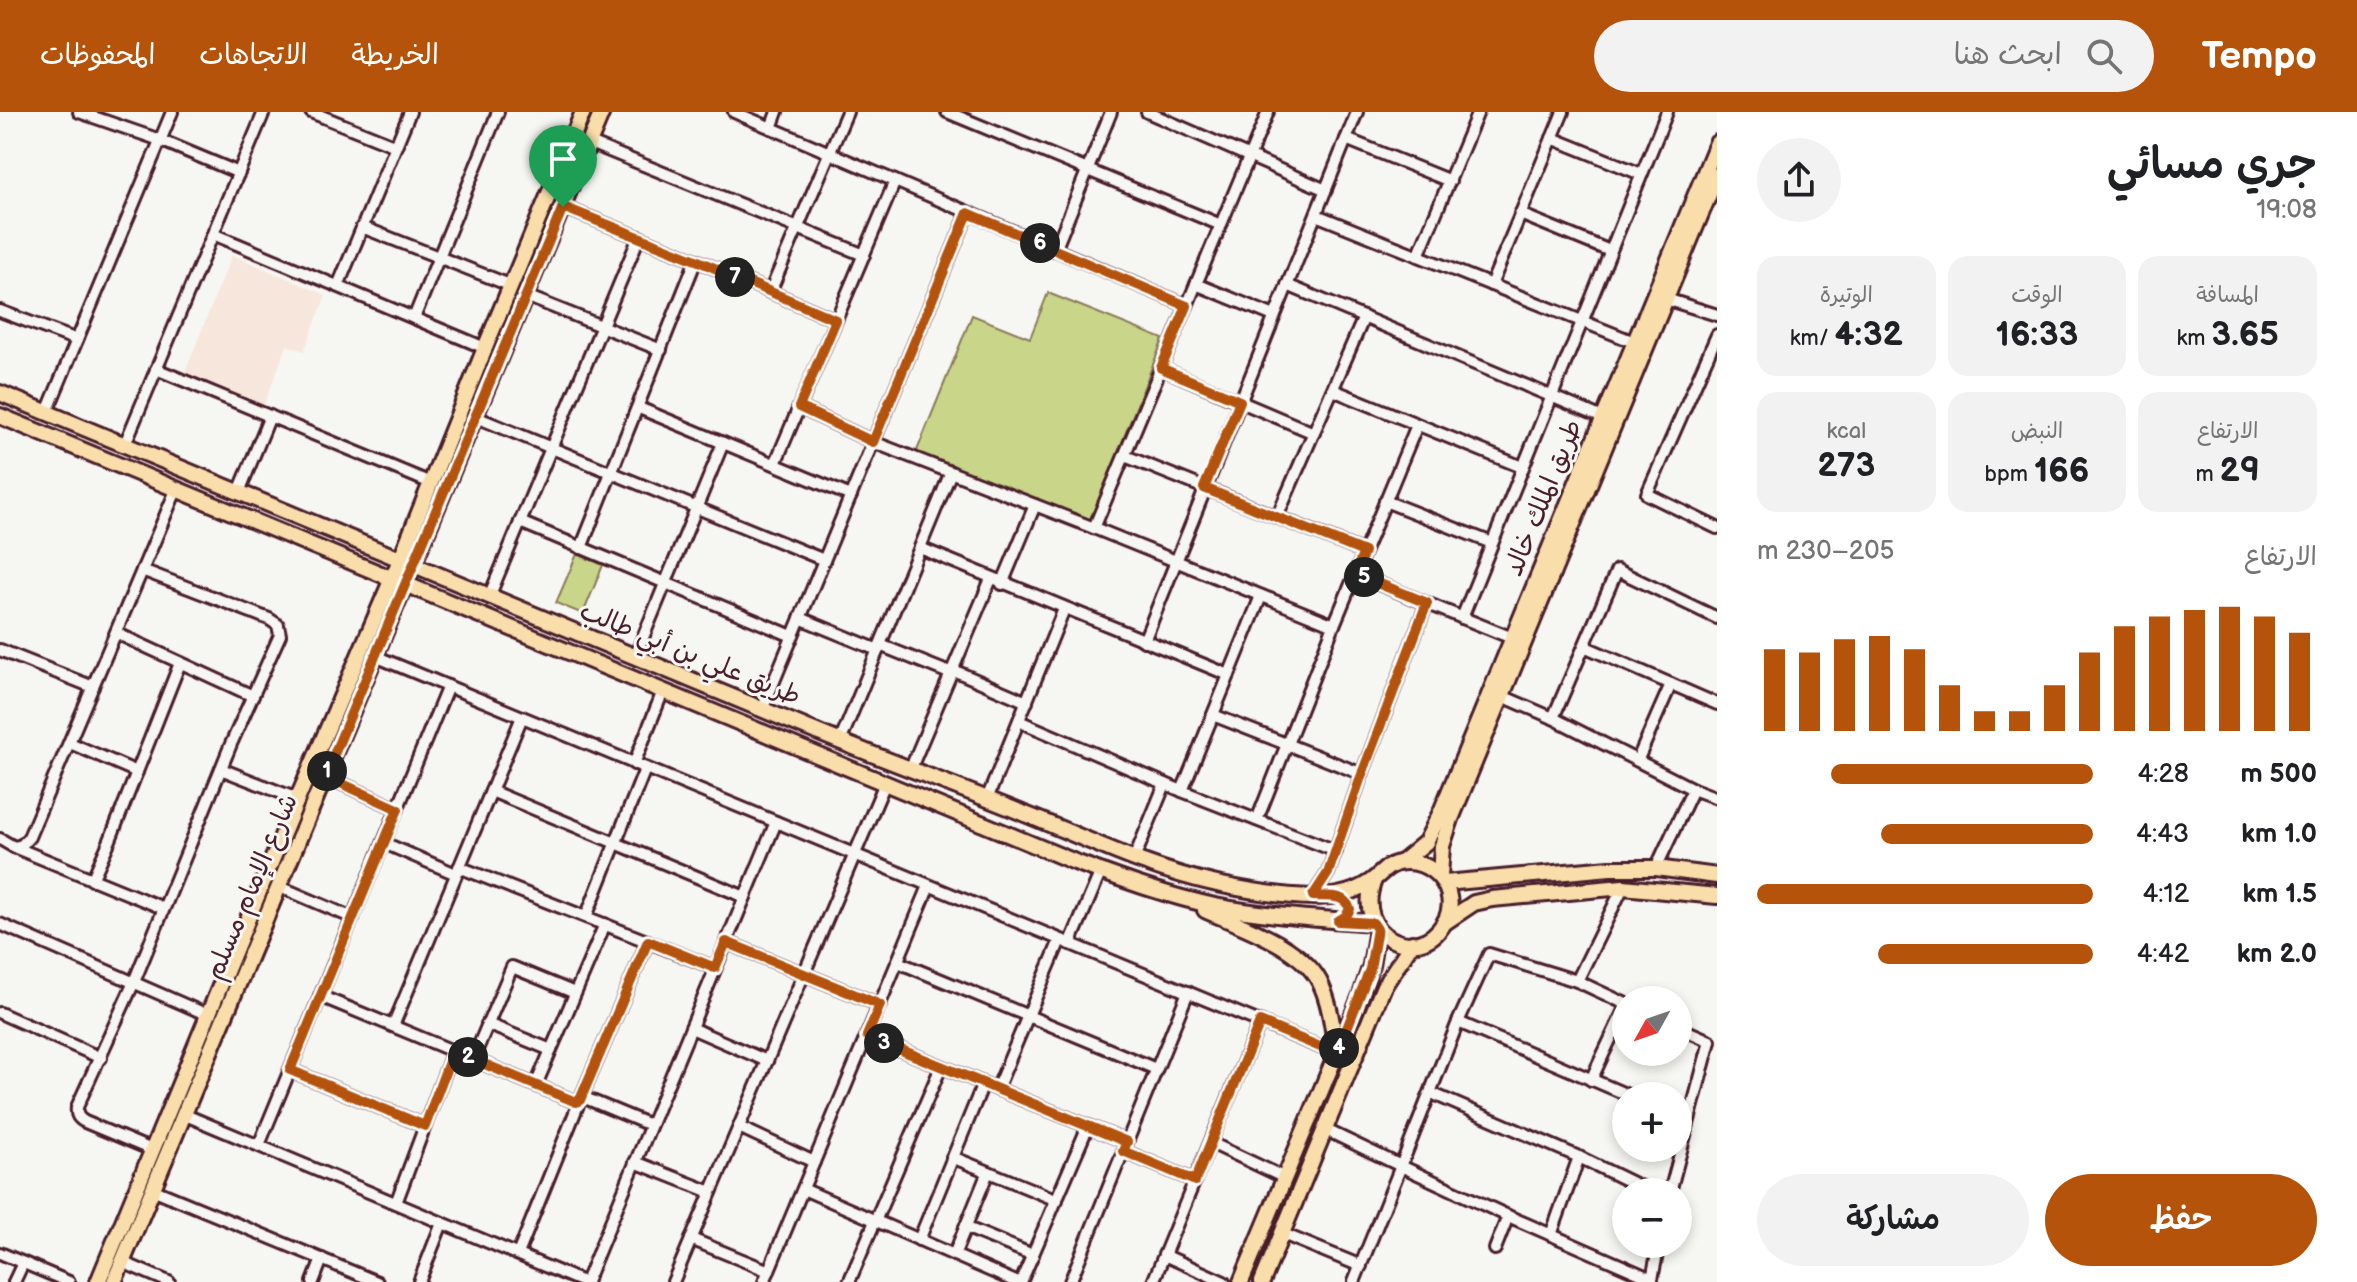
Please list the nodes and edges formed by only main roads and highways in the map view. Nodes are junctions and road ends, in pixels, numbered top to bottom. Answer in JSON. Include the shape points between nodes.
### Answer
{"nodes":[{"id":1,"x":583,"y":112,"type":"edge"},
{"id":2,"x":602,"y":112,"type":"edge"},
{"id":3,"x":1717,"y":143,"type":"edge"},
{"id":4,"x":1717,"y":175,"type":"edge"},
{"id":5,"x":0,"y":393,"type":"edge"},
{"id":6,"x":0,"y":416,"type":"edge"},
{"id":7,"x":407,"y":563,"type":"junction"},
{"id":8,"x":399,"y":580,"type":"junction"},
{"id":9,"x":1426,"y":842,"type":"junction"},
{"id":10,"x":1442,"y":846,"type":"junction"},
{"id":11,"x":1402,"y":862,"type":"junction"},
{"id":12,"x":1717,"y":876,"type":"edge"},
{"id":13,"x":1374,"y":880,"type":"junction"},
{"id":14,"x":1442,"y":880,"type":"junction"},
{"id":15,"x":1168,"y":894,"type":"junction"},
{"id":16,"x":1335,"y":895,"type":"junction"},
{"id":17,"x":1717,"y":896,"type":"edge"},
{"id":18,"x":1338,"y":921,"type":"junction"},
{"id":19,"x":1444,"y":924,"type":"junction"},
{"id":20,"x":1375,"y":926,"type":"junction"},
{"id":21,"x":1412,"y":943,"type":"junction"},
{"id":22,"x":1371,"y":965,"type":"junction"},
{"id":23,"x":1390,"y":975,"type":"junction"},
{"id":24,"x":1337,"y":1054,"type":"junction"},
{"id":25,"x":98,"y":1282,"type":"edge"},
{"id":26,"x":114,"y":1282,"type":"edge"},
{"id":27,"x":1241,"y":1282,"type":"edge"},
{"id":28,"x":1262,"y":1282,"type":"edge"}],
"edges":[{"from":1,"to":7,"type":"main road","name":"شارع الإمام مسلم","via":[[431,483]]},
{"from":2,"to":7,"type":"main road","name":"شارع الإمام مسلم","via":[[476,417]]},
{"from":3,"to":9,"type":"main road","name":"طريق الملك خالد"},
{"from":4,"to":10,"type":"main road","name":"طريق الملك خالد"},
{"from":5,"to":7,"type":"main road","name":"طريق علي بن أبي طالب"},
{"from":6,"to":8,"type":"main road","name":"طريق علي بن أبي طالب"},
{"from":7,"to":8,"type":"main road","name":"شارع الإمام مسلم"},
{"from":7,"to":16,"type":"main road","name":"طريق علي بن أبي طالب","via":[[1134,859],[1219,885]]},
{"from":8,"to":15,"type":"main road","name":"طريق علي بن أبي طالب","via":[[885,783]]},
{"from":8,"to":25,"type":"main road","name":"شارع الإمام مسلم","via":[[297,799]]},
{"from":8,"to":26,"type":"main road","name":"شارع الإمام مسلم","via":[[375,656]]},
{"from":9,"to":10,"type":"main road","via":[[1434,851]]},
{"from":9,"to":11,"type":"main road","name":"طريق الملك خالد"},
{"from":10,"to":14,"type":"main road","name":"طريق الملك خالد"},
{"from":11,"to":13,"type":"main road"},
{"from":11,"to":14,"type":"main road","via":[[1429,867]]},
{"from":12,"to":14,"type":"main road","via":[[1610,868]]},
{"from":13,"to":16,"type":"main road","name":"طريق علي بن أبي طالب"},
{"from":13,"to":20,"type":"main road","via":[[1368,909]]},
{"from":14,"to":19,"type":"main road","via":[[1450,904]]},
{"from":15,"to":18,"type":"main road","name":"طريق علي بن أبي طالب","via":[[1213,906]]},
{"from":15,"to":24,"type":"main road","via":[[1268,938],[1310,969],[1322,985]]},
{"from":16,"to":18,"type":"main road","via":[[1350,909]]},
{"from":17,"to":19,"type":"main road","via":[[1623,887],[1474,903]]},
{"from":18,"to":20,"type":"main road","name":"طريق علي بن أبي طالب"},
{"from":19,"to":21,"type":"main road","via":[[1425,940]]},
{"from":20,"to":21,"type":"main road","via":[[1387,937]]},
{"from":20,"to":22,"type":"main road"},
{"from":21,"to":23,"type":"main road"},
{"from":22,"to":23,"type":"main road","via":[[1385,960]]},
{"from":22,"to":24,"type":"main road"},
{"from":23,"to":28,"type":"main road"},
{"from":24,"to":27,"type":"main road"}]}
